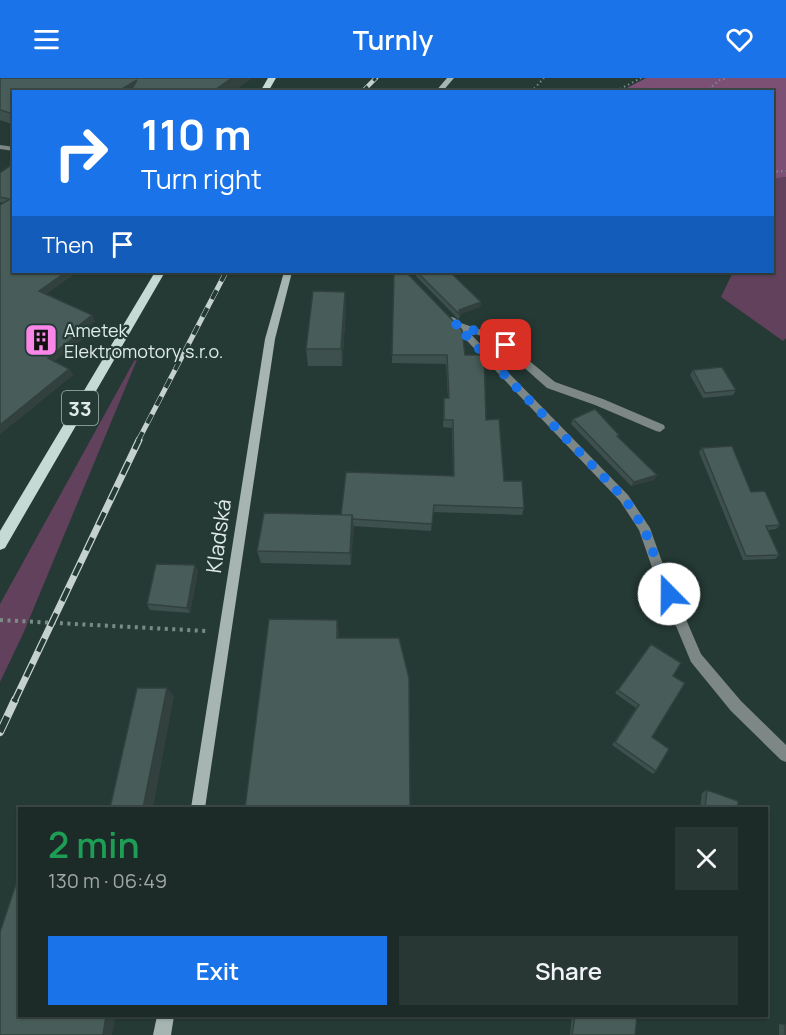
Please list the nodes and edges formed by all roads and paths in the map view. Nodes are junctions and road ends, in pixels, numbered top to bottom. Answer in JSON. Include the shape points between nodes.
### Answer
{"nodes":[{"id":1,"x":451,"y":78,"type":"edge"},
{"id":2,"x":544,"y":78,"type":"edge"},
{"id":3,"x":641,"y":78,"type":"edge"},
{"id":4,"x":727,"y":78,"type":"edge"},
{"id":5,"x":620,"y":89,"type":"dead end"},
{"id":6,"x":440,"y":90,"type":"edge"},
{"id":7,"x":533,"y":90,"type":"edge"},
{"id":8,"x":708,"y":90,"type":"edge"},
{"id":9,"x":159,"y":273,"type":"edge"},
{"id":10,"x":288,"y":273,"type":"edge"},
{"id":11,"x":444,"y":312,"type":"edge"},
{"id":12,"x":455,"y":324,"type":"junction"},
{"id":13,"x":660,"y":428,"type":"dead end"},
{"id":14,"x":0,"y":544,"type":"edge"},
{"id":15,"x":0,"y":620,"type":"edge"},
{"id":16,"x":226,"y":632,"type":"junction"},
{"id":17,"x":786,"y":755,"type":"edge"},
{"id":18,"x":198,"y":807,"type":"edge"},
{"id":19,"x":166,"y":1017,"type":"edge"},
{"id":20,"x":162,"y":1035,"type":"edge"}],
"edges":[{"from":1,"to":6,"type":"main road"},
{"from":2,"to":7,"type":"path"},
{"from":3,"to":5,"type":"path"},
{"from":4,"to":8,"type":"path"},
{"from":9,"to":14,"type":"main road","number":"33"},
{"from":10,"to":16,"type":"main road","name":"Kladská","via":[[270,339]]},
{"from":11,"to":12,"type":"street"},
{"from":12,"to":13,"type":"street","via":[[496,338],[551,385]]},
{"from":12,"to":17,"type":"street","via":[[633,510],[644,528],[696,658]]},
{"from":15,"to":16,"type":"path"},
{"from":16,"to":18,"type":"main road","name":"Kladská"},
{"from":19,"to":20,"type":"main road"}]}
